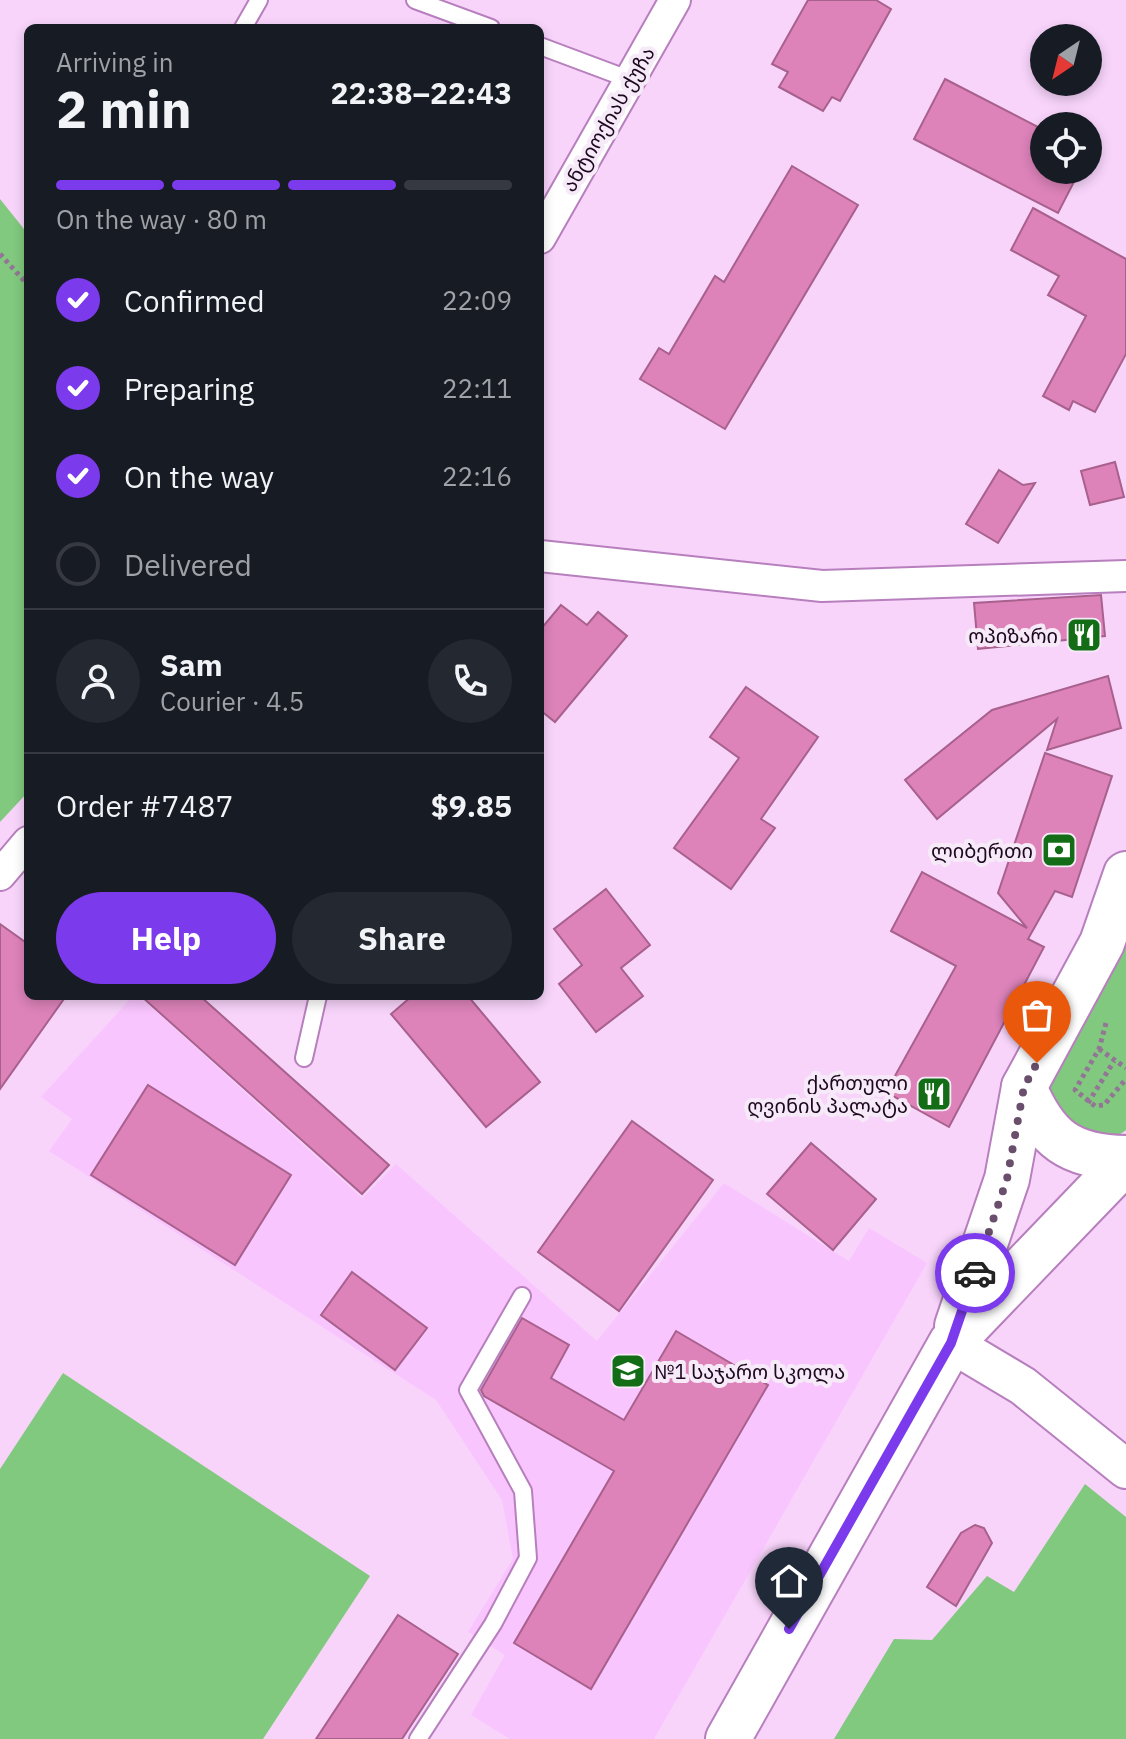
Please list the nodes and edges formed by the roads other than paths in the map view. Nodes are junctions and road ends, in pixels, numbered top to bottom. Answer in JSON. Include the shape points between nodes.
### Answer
{"nodes":[{"id":1,"x":259,"y":0,"type":"edge"},
{"id":2,"x":415,"y":0,"type":"edge"},
{"id":3,"x":675,"y":0,"type":"edge"},
{"id":4,"x":245,"y":24,"type":"edge"},
{"id":5,"x":480,"y":24,"type":"edge"},
{"id":6,"x":544,"y":47,"type":"edge"},
{"id":7,"x":631,"y":80,"type":"junction"},
{"id":8,"x":544,"y":231,"type":"edge"},
{"id":9,"x":544,"y":556,"type":"edge"},
{"id":10,"x":1126,"y":576,"type":"edge"},
{"id":11,"x":24,"y":847,"type":"edge"},
{"id":12,"x":1126,"y":874,"type":"edge"},
{"id":13,"x":0,"y":875,"type":"edge"},
{"id":14,"x":317,"y":1000,"type":"edge"},
{"id":15,"x":304,"y":1058,"type":"dead end"},
{"id":16,"x":1024,"y":1087,"type":"junction"},
{"id":17,"x":1126,"y":1159,"type":"edge"},
{"id":18,"x":522,"y":1296,"type":"dead end"},
{"id":19,"x":951,"y":1343,"type":"junction"},
{"id":20,"x":1126,"y":1469,"type":"edge"},
{"id":21,"x":418,"y":1739,"type":"edge"},
{"id":22,"x":728,"y":1739,"type":"edge"}],
"edges":[{"from":1,"to":4,"type":"lane"},
{"from":2,"to":5,"type":"lane"},
{"from":3,"to":7,"type":"street","name":"ანტიოქიას ქუჩა"},
{"from":6,"to":7,"type":"lane"},
{"from":7,"to":8,"type":"street","name":"ანტიოქიას ქუჩა"},
{"from":9,"to":10,"type":"street","via":[[822,586]]},
{"from":11,"to":13,"type":"street"},
{"from":12,"to":16,"type":"main road","via":[[1102,943]]},
{"from":14,"to":15,"type":"lane"},
{"from":16,"to":17,"type":"main road","via":[[1037,1119],[1062,1144],[1094,1157]]},
{"from":16,"to":19,"type":"main road","via":[[1007,1179]]},
{"from":17,"to":19,"type":"main road"},
{"from":18,"to":21,"type":"lane","via":[[468,1390],[523,1491],[528,1558],[493,1624]]},
{"from":19,"to":20,"type":"street","via":[[1023,1386]]},
{"from":19,"to":22,"type":"main road"}]}
